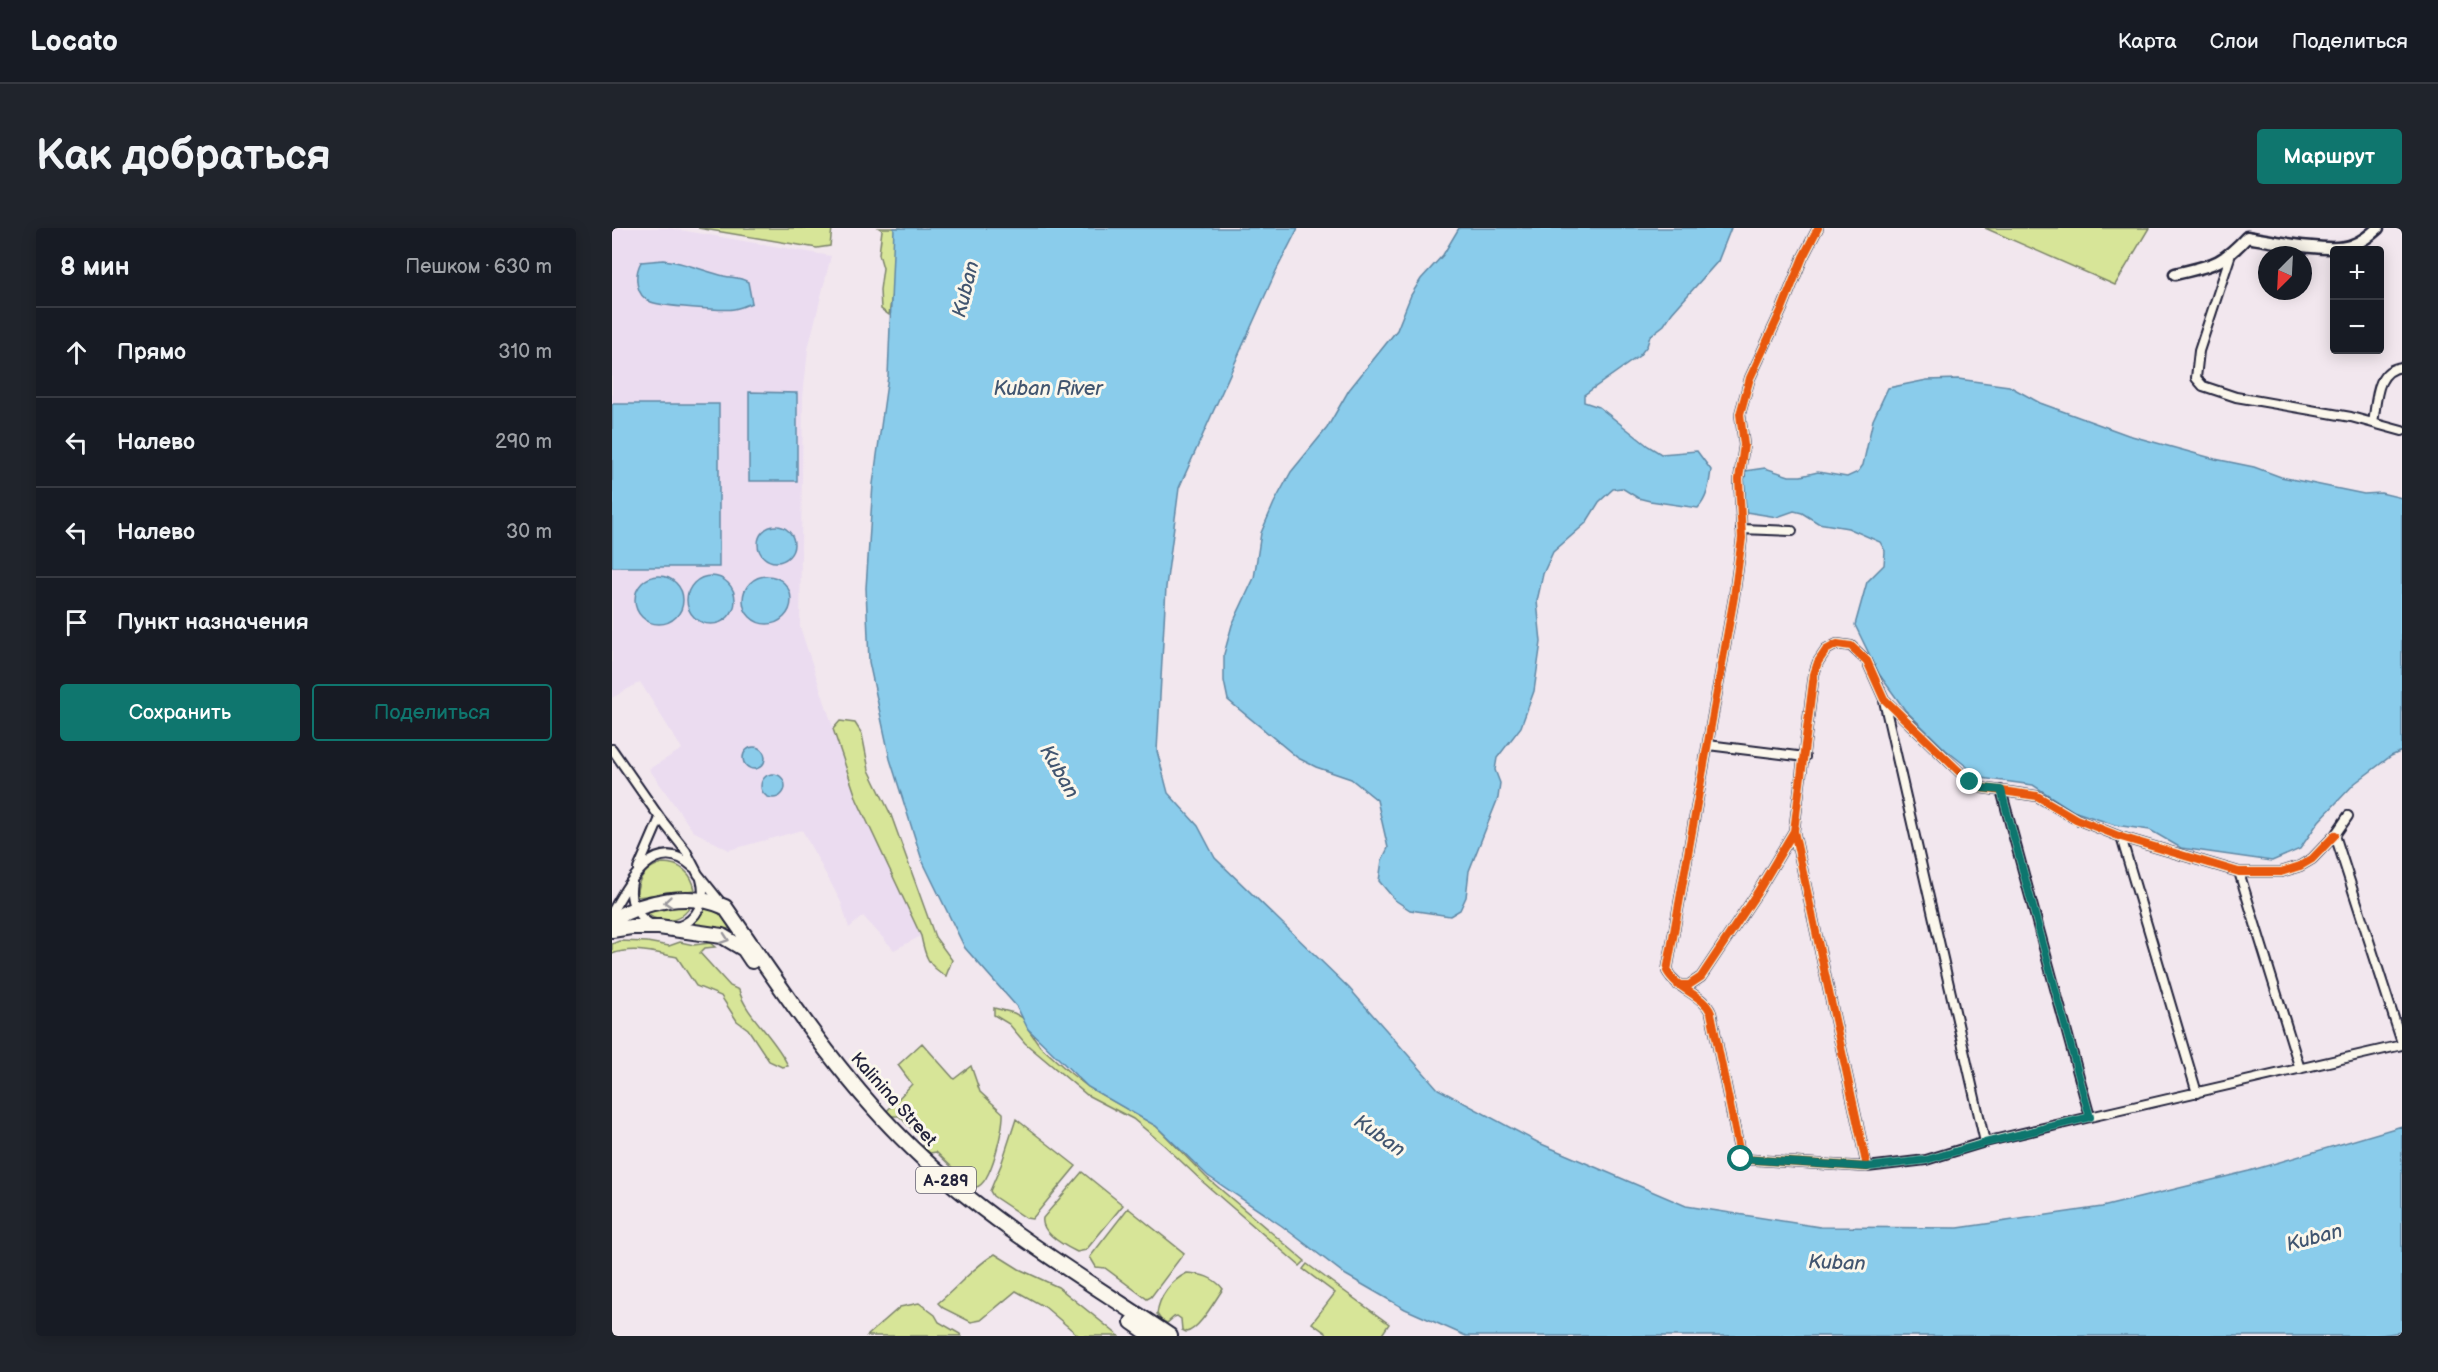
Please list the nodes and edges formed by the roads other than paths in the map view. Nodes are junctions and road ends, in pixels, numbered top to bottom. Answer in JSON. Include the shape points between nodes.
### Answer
{"nodes":[{"id":1,"x":1818,"y":228,"type":"edge"},
{"id":2,"x":2378,"y":228,"type":"edge"},
{"id":3,"x":2232,"y":254,"type":"junction"},
{"id":4,"x":2175,"y":274,"type":"dead end"},
{"id":5,"x":2402,"y":367,"type":"edge"},
{"id":6,"x":2373,"y":423,"type":"junction"},
{"id":7,"x":2402,"y":431,"type":"edge"},
{"id":8,"x":1741,"y":529,"type":"junction"},
{"id":9,"x":1792,"y":531,"type":"dead end"},
{"id":10,"x":1884,"y":699,"type":"junction"},
{"id":11,"x":1708,"y":745,"type":"junction"},
{"id":12,"x":612,"y":749,"type":"edge"},
{"id":13,"x":1805,"y":757,"type":"junction"},
{"id":14,"x":2001,"y":790,"type":"junction"},
{"id":15,"x":2348,"y":816,"type":"dead end"},
{"id":16,"x":660,"y":818,"type":"junction"},
{"id":17,"x":1794,"y":831,"type":"junction"},
{"id":18,"x":2335,"y":835,"type":"junction"},
{"id":19,"x":2121,"y":837,"type":"junction"},
{"id":20,"x":2239,"y":872,"type":"junction"},
{"id":21,"x":636,"y":874,"type":"junction"},
{"id":22,"x":698,"y":874,"type":"junction"},
{"id":23,"x":702,"y":899,"type":"junction"},
{"id":24,"x":725,"y":907,"type":"junction"},
{"id":25,"x":635,"y":908,"type":"junction"},
{"id":26,"x":612,"y":912,"type":"edge"},
{"id":27,"x":612,"y":920,"type":"edge"},
{"id":28,"x":664,"y":928,"type":"junction"},
{"id":29,"x":612,"y":930,"type":"edge"},
{"id":30,"x":1678,"y":985,"type":"junction"},
{"id":31,"x":2402,"y":1044,"type":"edge"},
{"id":32,"x":2300,"y":1069,"type":"junction"},
{"id":33,"x":2197,"y":1093,"type":"junction"},
{"id":34,"x":2090,"y":1117,"type":"junction"},
{"id":35,"x":1985,"y":1143,"type":"junction"},
{"id":36,"x":1867,"y":1167,"type":"junction"},
{"id":37,"x":1152,"y":1336,"type":"edge"},
{"id":38,"x":1170,"y":1336,"type":"edge"}],
"edges":[{"from":1,"to":8,"type":"street","via":[[1750,378],[1740,414],[1744,445],[1739,479]]},
{"from":2,"to":3,"type":"street","via":[[2366,239],[2349,246],[2308,246],[2247,237]]},
{"from":3,"to":4,"type":"street","via":[[2216,264]]},
{"from":3,"to":6,"type":"street","via":[[2199,351],[2196,378],[2204,386],[2236,397]]},
{"from":5,"to":6,"type":"street","via":[[2391,368],[2382,378]]},
{"from":6,"to":7,"type":"street"},
{"from":8,"to":9,"type":"street"},
{"from":8,"to":11,"type":"street","via":[[1734,597]]},
{"from":10,"to":13,"type":"street","via":[[1867,661],[1857,650],[1844,644],[1826,650],[1815,674]]},
{"from":10,"to":14,"type":"street","via":[[1970,782]]},
{"from":10,"to":35,"type":"street"},
{"from":11,"to":13,"type":"street"},
{"from":11,"to":30,"type":"street","via":[[1667,971]]},
{"from":12,"to":16,"type":"street","name":"Kalinina Street"},
{"from":13,"to":17,"type":"street"},
{"from":14,"to":19,"type":"street","via":[[2037,796],[2076,819]]},
{"from":14,"to":34,"type":"street"},
{"from":15,"to":18,"type":"street"},
{"from":16,"to":21,"type":"street"},
{"from":16,"to":22,"type":"street","name":"Kalinina Street"},
{"from":17,"to":30,"type":"street","via":[[1701,977],[1689,985]]},
{"from":17,"to":36,"type":"street"},
{"from":18,"to":20,"type":"street","via":[[2300,866],[2282,872]]},
{"from":18,"to":31,"type":"street"},
{"from":19,"to":20,"type":"street"},
{"from":19,"to":33,"type":"street"},
{"from":20,"to":32,"type":"street"},
{"from":21,"to":22,"type":"street","number":"А-289","via":[[649,861],[665,856],[684,860]]},
{"from":21,"to":25,"type":"street","via":[[631,893]]},
{"from":21,"to":26,"type":"street"},
{"from":22,"to":23,"type":"street","via":[[703,886]]},
{"from":22,"to":24,"type":"street","name":"Kalinina Street","number":"А-289"},
{"from":23,"to":24,"type":"highway"},
{"from":23,"to":25,"type":"highway","one_way":true},
{"from":23,"to":28,"type":"street","via":[[689,921]]},
{"from":24,"to":38,"type":"highway","name":"Kalinina Street","number":"А-289","via":[[841,1068],[912,1148],[955,1188],[1015,1232]]},
{"from":25,"to":27,"type":"highway"},
{"from":25,"to":28,"type":"street","number":"А-289","via":[[646,922]]},
{"from":28,"to":29,"type":"highway","name":"Kalinina Street"},
{"from":28,"to":37,"type":"highway","name":"Kalinina Street","number":"А-289","one_way":true,"via":[[722,936],[744,949],[835,1073],[906,1154],[950,1194]]},
{"from":30,"to":36,"type":"street","via":[[1711,1012],[1741,1159]]},
{"from":31,"to":32,"type":"street"},
{"from":32,"to":33,"type":"street"},
{"from":33,"to":34,"type":"street"},
{"from":34,"to":35,"type":"street"},
{"from":35,"to":36,"type":"street","via":[[1926,1160]]}]}
